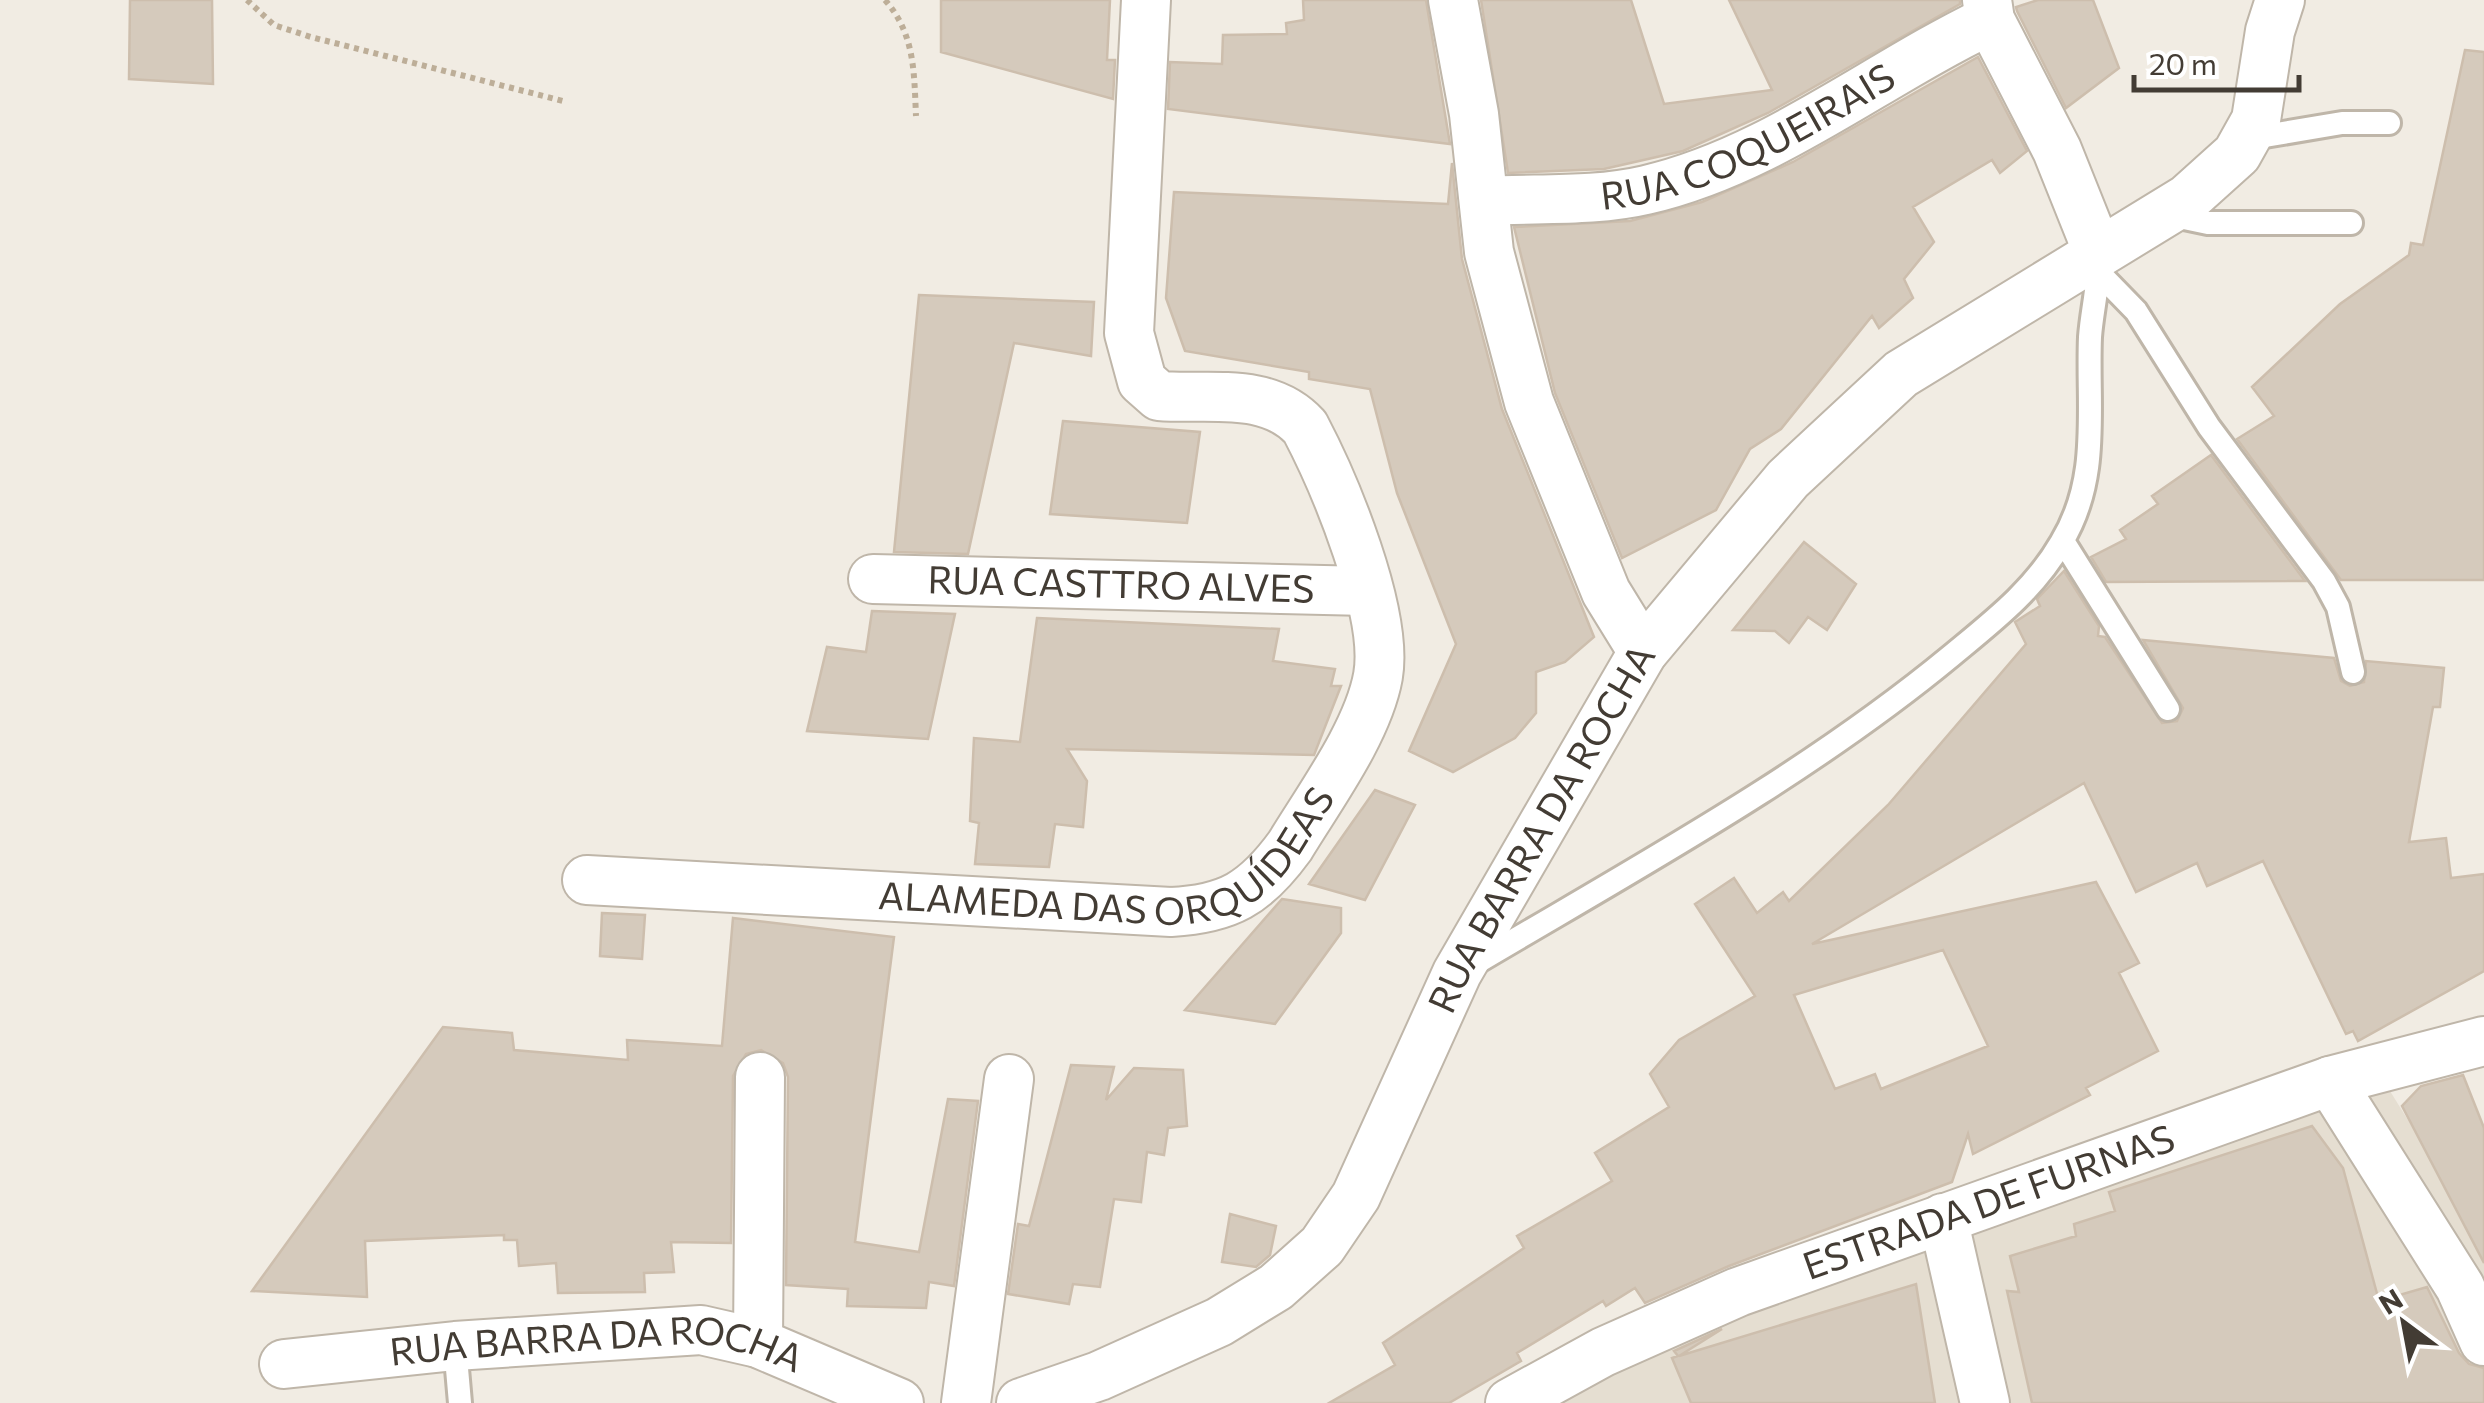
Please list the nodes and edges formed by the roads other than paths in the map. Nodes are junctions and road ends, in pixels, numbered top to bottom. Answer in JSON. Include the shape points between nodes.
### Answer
{"nodes":[{"id":1,"x":1146,"y":0,"type":"edge"},
{"id":2,"x":1453,"y":0,"type":"edge"},
{"id":3,"x":2280,"y":0,"type":"edge"},
{"id":4,"x":1989,"y":10,"type":"edge"},
{"id":5,"x":2389,"y":123,"type":"dead end"},
{"id":6,"x":2247,"y":139,"type":"junction"},
{"id":7,"x":1485,"y":201,"type":"junction"},
{"id":8,"x":2164,"y":214,"type":"junction"},
{"id":9,"x":2351,"y":223,"type":"dead end"},
{"id":10,"x":2098,"y":262,"type":"junction"},
{"id":11,"x":2064,"y":540,"type":"junction"},
{"id":12,"x":873,"y":579,"type":"dead end"},
{"id":13,"x":1368,"y":591,"type":"junction"},
{"id":14,"x":1643,"y":652,"type":"junction"},
{"id":15,"x":2353,"y":672,"type":"dead end"},
{"id":16,"x":2168,"y":709,"type":"dead end"},
{"id":17,"x":587,"y":880,"type":"dead end"},
{"id":18,"x":1457,"y":973,"type":"junction"},
{"id":19,"x":2484,"y":1041,"type":"edge"},
{"id":20,"x":760,"y":1077,"type":"dead end"},
{"id":21,"x":1009,"y":1079,"type":"dead end"},
{"id":22,"x":2330,"y":1080,"type":"junction"},
{"id":23,"x":1943,"y":1218,"type":"junction"},
{"id":24,"x":2484,"y":1340,"type":"edge"},
{"id":25,"x":758,"y":1342,"type":"junction"},
{"id":26,"x":454,"y":1346,"type":"junction"},
{"id":27,"x":284,"y":1364,"type":"dead end"},
{"id":28,"x":460,"y":1403,"type":"edge"},
{"id":29,"x":899,"y":1403,"type":"edge"},
{"id":30,"x":966,"y":1403,"type":"edge"},
{"id":31,"x":1021,"y":1403,"type":"edge"},
{"id":32,"x":1510,"y":1403,"type":"edge"},
{"id":33,"x":1985,"y":1403,"type":"edge"}],
"edges":[{"from":1,"to":13,"type":"street","name":"ALAMEDA DAS ORQUÍDEAS","via":[[1130,298],[1142,381],[1159,396],[1240,396],[1290,411],[1316,448]]},
{"from":2,"to":7,"type":"street"},
{"from":3,"to":6,"type":"street"},
{"from":4,"to":7,"type":"street","name":"RUA COQUEIRAIS","via":[[1808,122],[1709,170],[1635,192]]},
{"from":4,"to":10,"type":"street","via":[[2057,150]]},
{"from":5,"to":6,"type":"lane","via":[[2342,123]]},
{"from":6,"to":8,"type":"street","name":"RUA BARRA DA ROCHA","via":[[2187,200]]},
{"from":7,"to":14,"type":"street","via":[[1490,252],[1537,429],[1606,592]]},
{"from":8,"to":9,"type":"lane","via":[[2208,223]]},
{"from":8,"to":10,"type":"street","name":"RUA BARRA DA ROCHA"},
{"from":10,"to":11,"type":"lane","via":[[2090,338],[2093,440]]},
{"from":10,"to":14,"type":"street","name":"RUA BARRA DA ROCHA","via":[[1901,374],[1788,479]]},
{"from":10,"to":15,"type":"lane","via":[[2324,581],[2338,607]]},
{"from":11,"to":16,"type":"lane"},
{"from":11,"to":18,"type":"lane","via":[[2034,584],[1910,690],[1808,760]]},
{"from":12,"to":13,"type":"street","name":"RUA CASTTRO ALVES"},
{"from":13,"to":17,"type":"street","name":"ALAMEDA DAS ORQUÍDEAS","via":[[1380,640],[1369,706],[1274,868],[1211,910]]},
{"from":14,"to":18,"type":"street","name":"RUA BARRA DA ROCHA"},
{"from":18,"to":31,"type":"street","name":"RUA BARRA DA ROCHA","via":[[1356,1196],[1322,1246],[1276,1287],[1219,1322]]},
{"from":19,"to":22,"type":"street","name":"ESTRADA DE FURNAS"},
{"from":20,"to":25,"type":"street"},
{"from":21,"to":30,"type":"street"},
{"from":22,"to":23,"type":"street","name":"ESTRADA DE FURNAS"},
{"from":22,"to":24,"type":"street","via":[[2460,1287]]},
{"from":23,"to":32,"type":"street","name":"ESTRADA DE FURNAS","via":[[1738,1292],[1602,1352]]},
{"from":23,"to":33,"type":"street"},
{"from":25,"to":26,"type":"street","name":"RUA BARRA DA ROCHA","via":[[701,1330]]},
{"from":25,"to":29,"type":"street","name":"RUA BARRA DA ROCHA"},
{"from":26,"to":27,"type":"street","name":"RUA BARRA DA ROCHA"},
{"from":26,"to":28,"type":"lane"}]}
